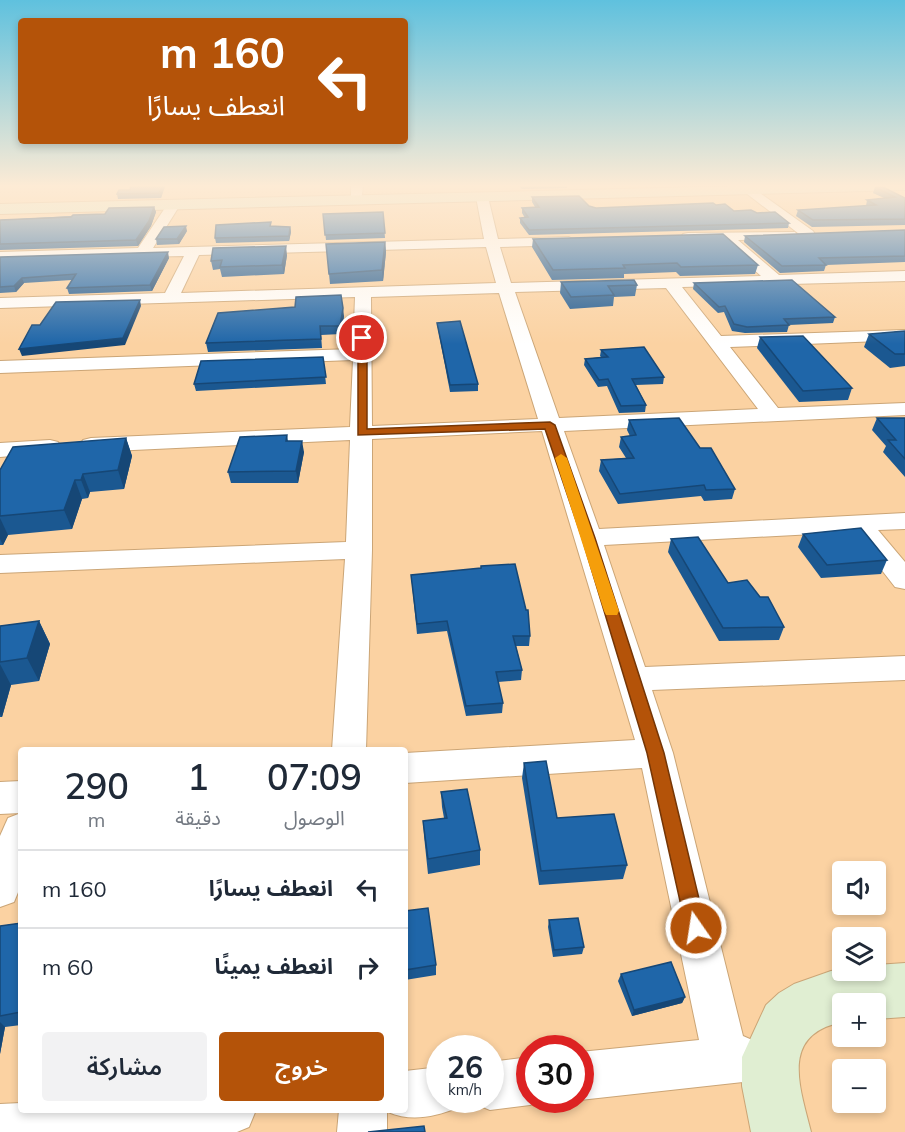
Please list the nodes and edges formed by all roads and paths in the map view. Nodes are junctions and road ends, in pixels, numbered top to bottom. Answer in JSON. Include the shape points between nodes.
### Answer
{"nodes":[{"id":1,"x":152,"y":239,"type":"edge"},
{"id":2,"x":491,"y":239,"type":"edge"},
{"id":3,"x":727,"y":239,"type":"edge"},
{"id":4,"x":585,"y":241,"type":"edge"},
{"id":5,"x":492,"y":244,"type":"junction"},
{"id":6,"x":143,"y":252,"type":"junction"},
{"id":7,"x":193,"y":252,"type":"junction"},
{"id":8,"x":0,"y":256,"type":"edge"},
{"id":9,"x":905,"y":276,"type":"edge"},
{"id":10,"x":777,"y":280,"type":"junction"},
{"id":11,"x":672,"y":285,"type":"junction"},
{"id":12,"x":505,"y":288,"type":"junction"},
{"id":13,"x":363,"y":293,"type":"junction"},
{"id":14,"x":170,"y":298,"type":"junction"},
{"id":15,"x":0,"y":303,"type":"edge"},
{"id":16,"x":905,"y":335,"type":"edge"},
{"id":17,"x":715,"y":342,"type":"junction"},
{"id":18,"x":362,"y":354,"type":"junction"},
{"id":19,"x":0,"y":367,"type":"edge"},
{"id":20,"x":905,"y":409,"type":"edge"},
{"id":21,"x":772,"y":414,"type":"junction"},
{"id":22,"x":550,"y":425,"type":"junction"},
{"id":23,"x":362,"y":432,"type":"junction"},
{"id":24,"x":0,"y":450,"type":"edge"},
{"id":25,"x":905,"y":521,"type":"edge"},
{"id":26,"x":859,"y":524,"type":"junction"},
{"id":27,"x":589,"y":538,"type":"junction"},
{"id":28,"x":359,"y":550,"type":"junction"},
{"id":29,"x":0,"y":564,"type":"edge"},
{"id":30,"x":905,"y":580,"type":"edge"},
{"id":31,"x":905,"y":668,"type":"edge"},
{"id":32,"x":633,"y":679,"type":"junction"},
{"id":33,"x":349,"y":747,"type":"edge"},
{"id":34,"x":656,"y":753,"type":"junction"},
{"id":35,"x":408,"y":768,"type":"edge"},
{"id":36,"x":18,"y":797,"type":"edge"},
{"id":37,"x":0,"y":798,"type":"edge"},
{"id":38,"x":18,"y":838,"type":"edge"},
{"id":39,"x":0,"y":888,"type":"edge"},
{"id":40,"x":905,"y":990,"type":"edge"},
{"id":41,"x":748,"y":1059,"type":"junction"},
{"id":42,"x":594,"y":1075,"type":"edge"},
{"id":43,"x":426,"y":1093,"type":"edge"},
{"id":44,"x":408,"y":1095,"type":"edge"},
{"id":45,"x":195,"y":1113,"type":"edge"},
{"id":46,"x":363,"y":1113,"type":"edge"},
{"id":47,"x":0,"y":1129,"type":"edge"},
{"id":48,"x":363,"y":1132,"type":"edge"},
{"id":49,"x":781,"y":1132,"type":"edge"}],
"edges":[{"from":1,"to":6,"type":"street"},
{"from":2,"to":5,"type":"street"},
{"from":3,"to":10,"type":"street"},
{"from":4,"to":5,"type":"street"},
{"from":5,"to":7,"type":"street"},
{"from":5,"to":12,"type":"street"},
{"from":6,"to":7,"type":"street"},
{"from":6,"to":8,"type":"street"},
{"from":7,"to":14,"type":"street"},
{"from":9,"to":10,"type":"street"},
{"from":10,"to":11,"type":"street"},
{"from":11,"to":12,"type":"street"},
{"from":11,"to":17,"type":"street"},
{"from":12,"to":13,"type":"street"},
{"from":12,"to":22,"type":"street"},
{"from":13,"to":14,"type":"street"},
{"from":13,"to":18,"type":"street"},
{"from":14,"to":15,"type":"street"},
{"from":16,"to":17,"type":"street"},
{"from":17,"to":21,"type":"street"},
{"from":18,"to":19,"type":"street"},
{"from":18,"to":23,"type":"street"},
{"from":20,"to":21,"type":"street"},
{"from":21,"to":22,"type":"street"},
{"from":22,"to":23,"type":"street"},
{"from":22,"to":27,"type":"street"},
{"from":23,"to":24,"type":"street"},
{"from":23,"to":28,"type":"street"},
{"from":25,"to":26,"type":"street"},
{"from":26,"to":27,"type":"street"},
{"from":26,"to":30,"type":"street"},
{"from":27,"to":32,"type":"street"},
{"from":28,"to":29,"type":"street"},
{"from":28,"to":33,"type":"street"},
{"from":31,"to":32,"type":"street"},
{"from":32,"to":34,"type":"street"},
{"from":34,"to":35,"type":"street"},
{"from":34,"to":41,"type":"street"},
{"from":36,"to":37,"type":"street"},
{"from":38,"to":39,"type":"street"},
{"from":40,"to":41,"type":"street","via":[[841,996],[808,1004]]},
{"from":41,"to":42,"type":"street"},
{"from":41,"to":49,"type":"street","via":[[775,1103]]},
{"from":43,"to":44,"type":"street"},
{"from":45,"to":47,"type":"street"},
{"from":46,"to":48,"type":"street"}]}
